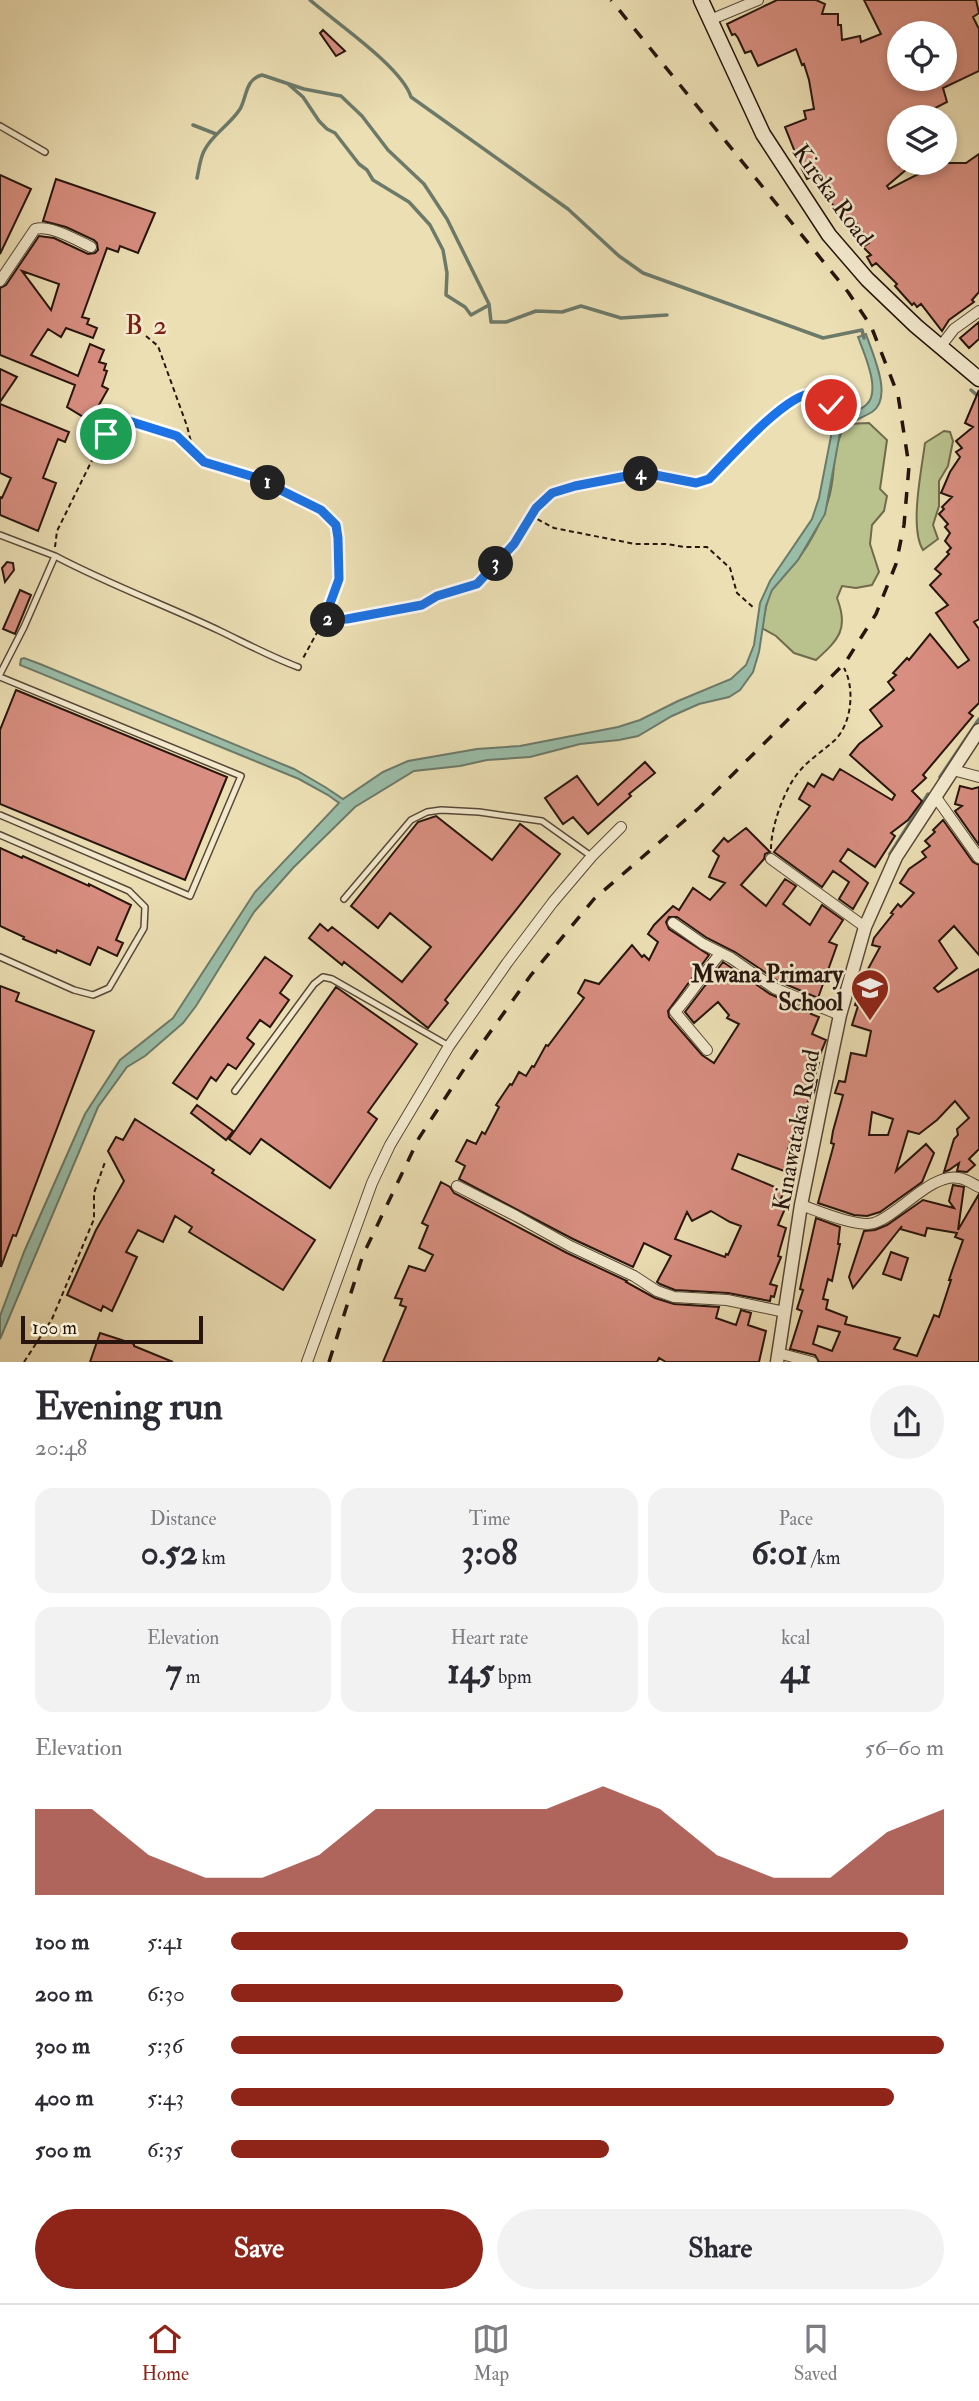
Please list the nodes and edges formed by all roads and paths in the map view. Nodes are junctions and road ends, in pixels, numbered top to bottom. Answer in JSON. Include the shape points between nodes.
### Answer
{"nodes":[{"id":1,"x":701,"y":0,"type":"edge"},
{"id":2,"x":758,"y":0,"type":"edge"},
{"id":3,"x":710,"y":20,"type":"junction"},
{"id":4,"x":0,"y":126,"type":"edge"},
{"id":5,"x":45,"y":152,"type":"dead end"},
{"id":6,"x":91,"y":247,"type":"dead end"},
{"id":7,"x":0,"y":281,"type":"edge"},
{"id":8,"x":979,"y":312,"type":"edge"},
{"id":9,"x":146,"y":337,"type":"dead end"},
{"id":10,"x":940,"y":347,"type":"junction"},
{"id":11,"x":979,"y":379,"type":"edge"},
{"id":12,"x":831,"y":405,"type":"dead end"},
{"id":13,"x":193,"y":450,"type":"junction"},
{"id":14,"x":528,"y":520,"type":"junction"},
{"id":15,"x":0,"y":535,"type":"edge"},
{"id":16,"x":55,"y":555,"type":"junction"},
{"id":17,"x":755,"y":609,"type":"dead end"},
{"id":18,"x":324,"y":620,"type":"junction"},
{"id":19,"x":298,"y":667,"type":"joint"},
{"id":20,"x":844,"y":668,"type":"dead end"},
{"id":21,"x":0,"y":676,"type":"edge"},
{"id":22,"x":979,"y":730,"type":"edge"},
{"id":23,"x":953,"y":769,"type":"junction"},
{"id":24,"x":979,"y":777,"type":"edge"},
{"id":25,"x":935,"y":796,"type":"junction"},
{"id":26,"x":0,"y":815,"type":"edge"},
{"id":27,"x":621,"y":827,"type":"dead end"},
{"id":28,"x":0,"y":835,"type":"edge"},
{"id":29,"x":592,"y":856,"type":"junction"},
{"id":30,"x":979,"y":858,"type":"edge"},
{"id":31,"x":771,"y":859,"type":"joint"},
{"id":32,"x":344,"y":899,"type":"dead end"},
{"id":33,"x":673,"y":923,"type":"dead end"},
{"id":34,"x":865,"y":926,"type":"junction"},
{"id":35,"x":721,"y":953,"type":"junction"},
{"id":36,"x":0,"y":957,"type":"edge"},
{"id":37,"x":840,"y":1015,"type":"junction"},
{"id":38,"x":449,"y":1046,"type":"junction"},
{"id":39,"x":707,"y":1050,"type":"dead end"},
{"id":40,"x":236,"y":1091,"type":"dead end"},
{"id":41,"x":105,"y":1162,"type":"dead end"},
{"id":42,"x":457,"y":1186,"type":"dead end"},
{"id":43,"x":979,"y":1187,"type":"edge"},
{"id":44,"x":802,"y":1205,"type":"junction"},
{"id":45,"x":785,"y":1312,"type":"junction"},
{"id":46,"x":778,"y":1357,"type":"edge"},
{"id":47,"x":24,"y":1362,"type":"edge"},
{"id":48,"x":307,"y":1362,"type":"edge"},
{"id":49,"x":812,"y":1362,"type":"edge"}],
"edges":[{"from":1,"to":3,"type":"main road","name":"Kireka Road"},
{"from":2,"to":3,"type":"street"},
{"from":3,"to":10,"type":"main road","name":"Kireka Road","via":[[763,134],[829,235],[867,279]]},
{"from":4,"to":5,"type":"lane"},
{"from":6,"to":7,"type":"street","via":[[38,228]]},
{"from":8,"to":10,"type":"street","via":[[954,329]]},
{"from":9,"to":13,"type":"path","via":[[158,346]]},
{"from":10,"to":11,"type":"main road","name":"Kireka Road"},
{"from":12,"to":14,"type":"path","via":[[812,394],[800,397],[768,419],[709,479],[696,483],[641,474],[575,486],[552,493]]},
{"from":13,"to":16,"type":"path","via":[[177,436],[148,426],[129,421],[114,426],[57,531]]},
{"from":13,"to":18,"type":"path","via":[[204,462],[281,489],[321,510],[336,525],[339,579]]},
{"from":14,"to":17,"type":"path","via":[[635,544],[707,547],[730,568],[737,593]]},
{"from":14,"to":18,"type":"path","via":[[514,544],[477,584],[422,605]]},
{"from":15,"to":16,"type":"lane"},
{"from":16,"to":19,"type":"lane","via":[[105,582]]},
{"from":16,"to":21,"type":"lane"},
{"from":18,"to":19,"type":"path"},
{"from":20,"to":31,"type":"path","via":[[851,693],[845,721],[837,738],[796,774],[780,806]]},
{"from":21,"to":26,"type":"lane","via":[[242,776],[190,896]]},
{"from":22,"to":23,"type":"street","name":"Kinawataka Road"},
{"from":23,"to":24,"type":"street"},
{"from":23,"to":25,"type":"street","name":"Kinawataka Road"},
{"from":25,"to":30,"type":"street"},
{"from":25,"to":34,"type":"street","name":"Kinawataka Road","via":[[896,857]]},
{"from":27,"to":29,"type":"street"},
{"from":28,"to":36,"type":"lane","via":[[129,891],[145,907],[144,928],[109,988],[93,995]]},
{"from":29,"to":32,"type":"lane","via":[[542,821],[479,812],[427,812],[411,820]]},
{"from":29,"to":38,"type":"street","via":[[507,963]]},
{"from":31,"to":34,"type":"street"},
{"from":33,"to":35,"type":"street"},
{"from":34,"to":37,"type":"street","name":"Kinawataka Road"},
{"from":35,"to":37,"type":"street","via":[[774,988]]},
{"from":35,"to":39,"type":"street","via":[[676,1012]]},
{"from":37,"to":44,"type":"street","name":"Kinawataka Road"},
{"from":38,"to":40,"type":"lane","via":[[323,977]]},
{"from":38,"to":48,"type":"street","via":[[372,1183]]},
{"from":41,"to":47,"type":"path","via":[[94,1193],[94,1219],[52,1319]]},
{"from":42,"to":45,"type":"street","via":[[657,1291]]},
{"from":43,"to":44,"type":"street","via":[[959,1178],[944,1180],[872,1224],[838,1219]]},
{"from":44,"to":45,"type":"street","name":"Kinawataka Road"},
{"from":45,"to":46,"type":"street","name":"Kinawataka Road"},
{"from":46,"to":49,"type":"street"}]}
